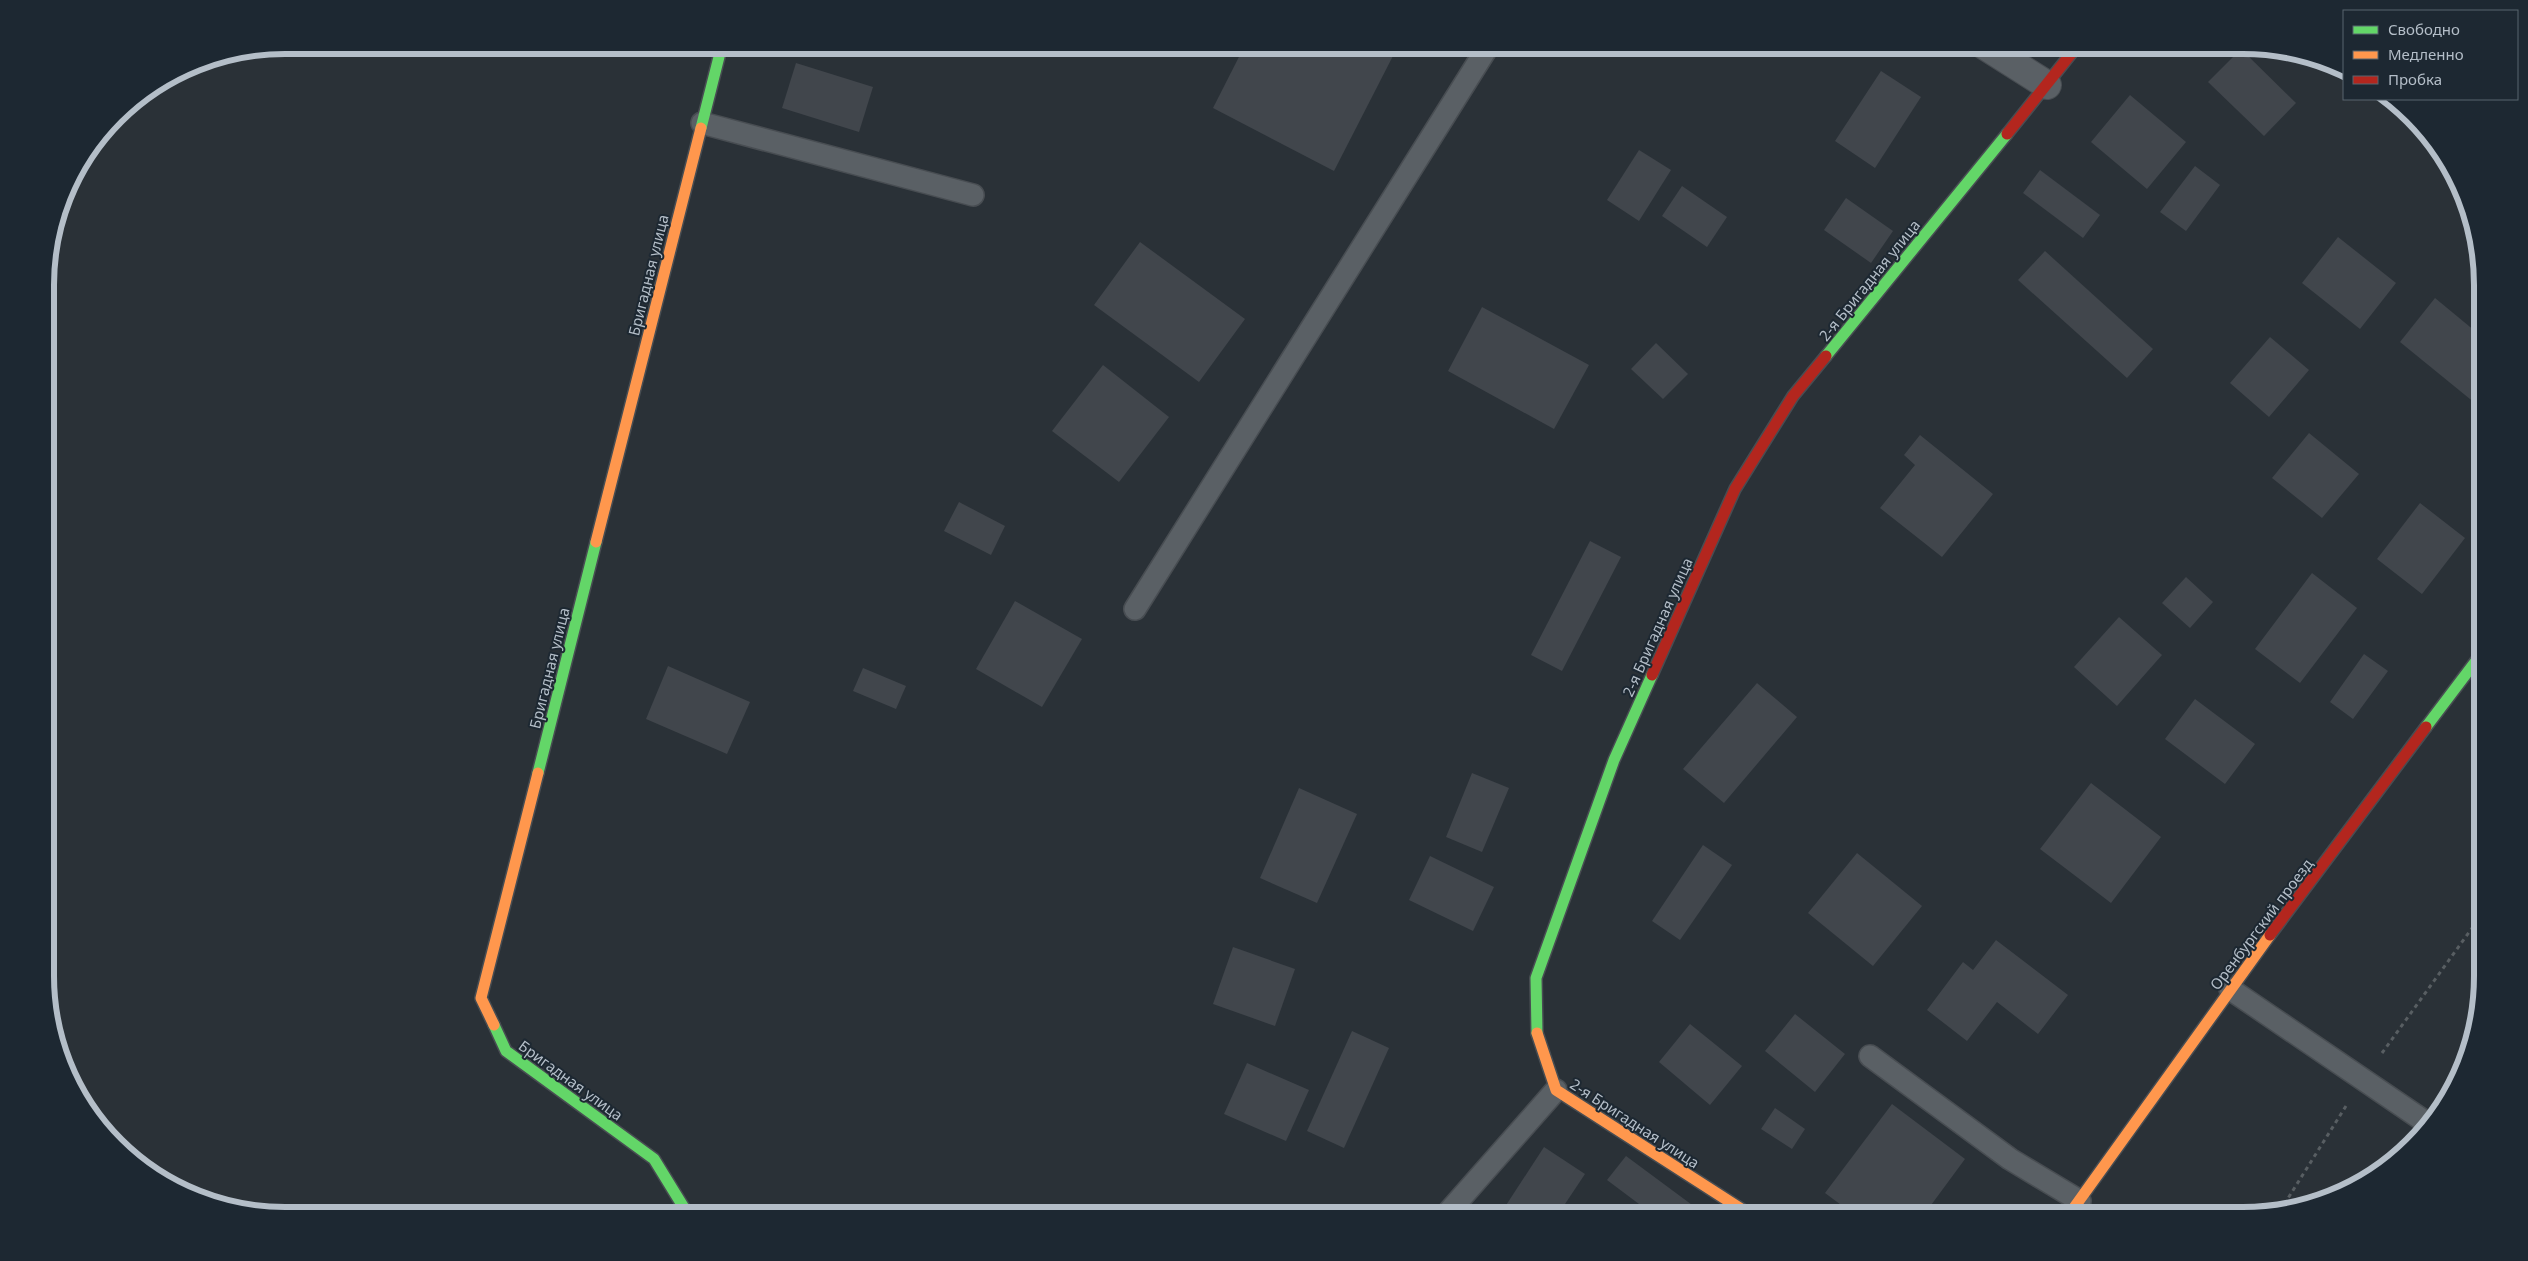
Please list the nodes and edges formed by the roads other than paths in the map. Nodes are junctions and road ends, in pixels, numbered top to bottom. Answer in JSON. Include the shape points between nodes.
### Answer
{"nodes":[{"id":1,"x":720,"y":54,"type":"edge"},
{"id":2,"x":1483,"y":54,"type":"edge"},
{"id":3,"x":1998,"y":54,"type":"edge"},
{"id":4,"x":2071,"y":54,"type":"edge"},
{"id":5,"x":2047,"y":85,"type":"junction"},
{"id":6,"x":702,"y":123,"type":"junction"},
{"id":7,"x":973,"y":195,"type":"dead end"},
{"id":8,"x":1135,"y":609,"type":"dead end"},
{"id":9,"x":2474,"y":665,"type":"edge"},
{"id":10,"x":2230,"y":989,"type":"junction"},
{"id":11,"x":1870,"y":1056,"type":"dead end"},
{"id":12,"x":1556,"y":1090,"type":"junction"},
{"id":13,"x":2424,"y":1120,"type":"edge"},
{"id":14,"x":683,"y":1207,"type":"edge"},
{"id":15,"x":1453,"y":1207,"type":"edge"},
{"id":16,"x":1738,"y":1207,"type":"edge"},
{"id":17,"x":2073,"y":1207,"type":"edge"},
{"id":18,"x":2075,"y":1207,"type":"edge"}],
"edges":[{"from":1,"to":6,"type":"street","name":"Бригадная улица"},
{"from":2,"to":8,"type":"lane"},
{"from":3,"to":5,"type":"street"},
{"from":4,"to":5,"type":"street","name":"2-я Бригадная улица"},
{"from":5,"to":12,"type":"street","name":"2-я Бригадная улица","via":[[1793,396],[1735,489],[1614,760],[1536,978],[1537,1036]]},
{"from":6,"to":7,"type":"lane"},
{"from":6,"to":14,"type":"street","name":"Бригадная улица","via":[[481,998],[506,1051],[654,1159]]},
{"from":9,"to":10,"type":"street","name":"Оренбургский проезд"},
{"from":10,"to":13,"type":"lane"},
{"from":10,"to":18,"type":"street","name":"Оренбургский проезд"},
{"from":11,"to":17,"type":"lane"},
{"from":12,"to":15,"type":"lane"},
{"from":12,"to":16,"type":"street","name":"2-я Бригадная улица"}]}
